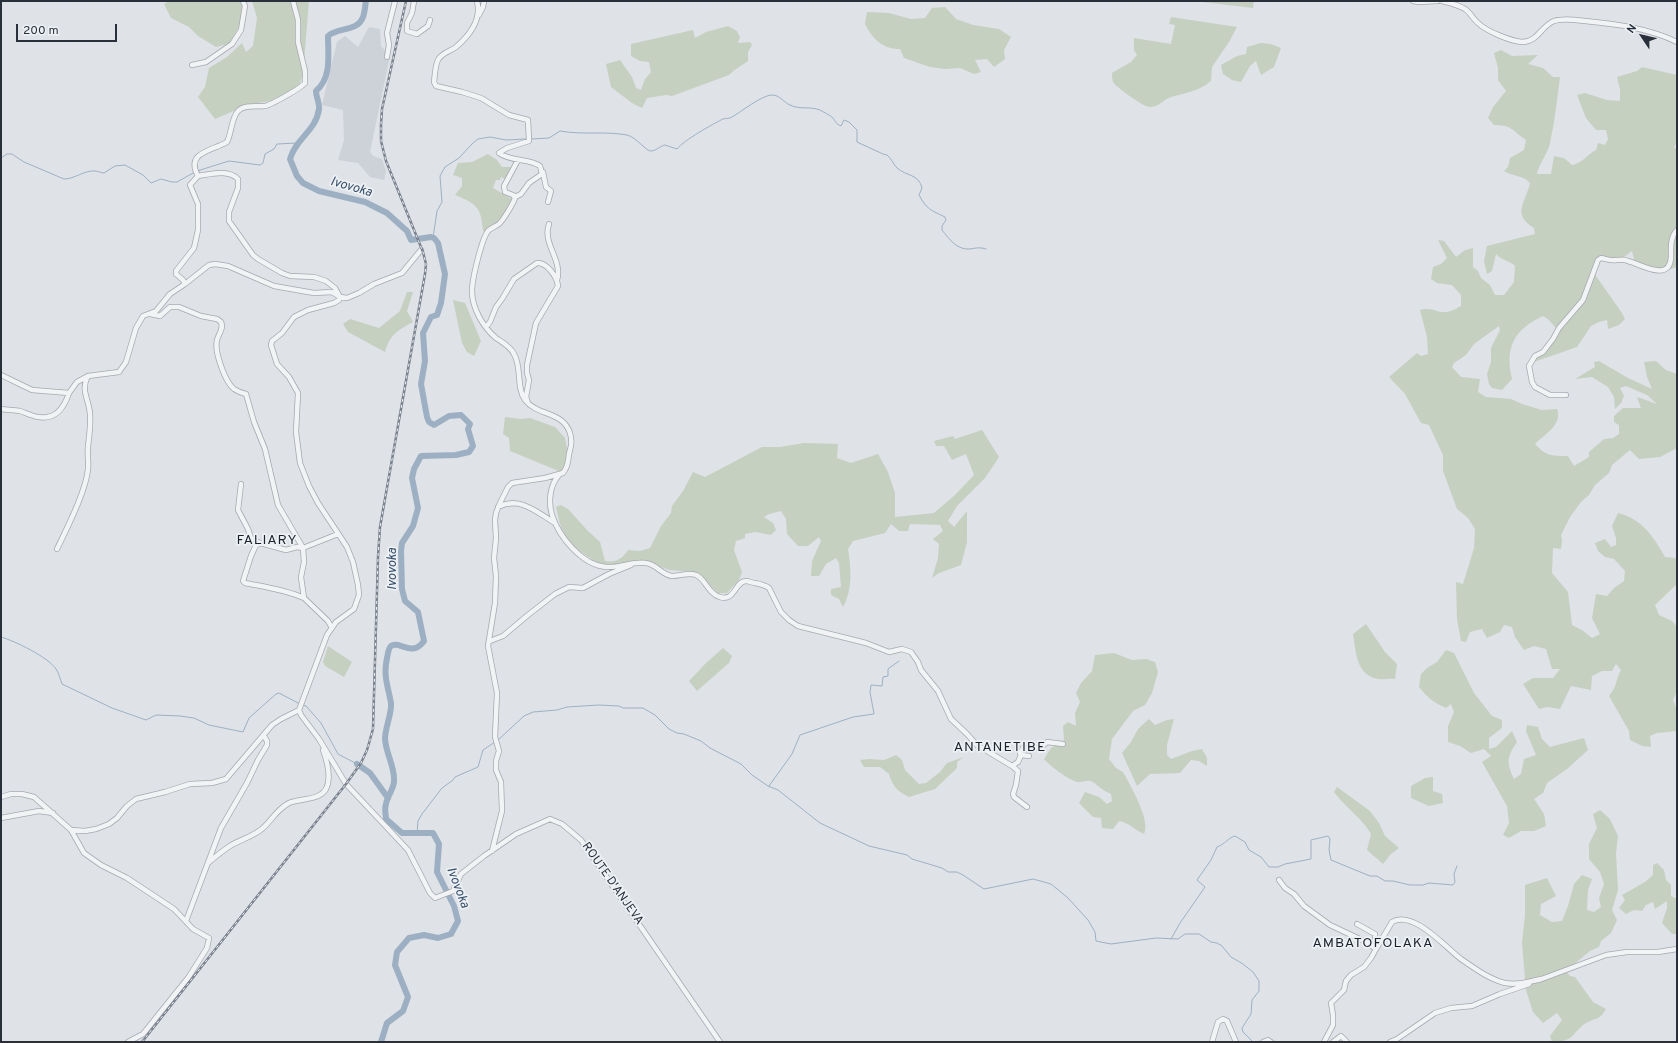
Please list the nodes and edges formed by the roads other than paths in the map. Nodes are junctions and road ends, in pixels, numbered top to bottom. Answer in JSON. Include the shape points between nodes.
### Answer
{"nodes":[{"id":1,"x":244,"y":1,"type":"edge"},
{"id":2,"x":293,"y":1,"type":"edge"},
{"id":3,"x":395,"y":1,"type":"edge"},
{"id":4,"x":414,"y":1,"type":"edge"},
{"id":5,"x":477,"y":1,"type":"edge"},
{"id":6,"x":484,"y":1,"type":"edge"},
{"id":7,"x":1413,"y":1,"type":"edge"},
{"id":8,"x":1438,"y":1,"type":"edge"},
{"id":9,"x":1442,"y":1,"type":"edge"},
{"id":10,"x":478,"y":17,"type":"junction"},
{"id":11,"x":430,"y":20,"type":"dead end"},
{"id":12,"x":1677,"y":42,"type":"edge"},
{"id":13,"x":387,"y":57,"type":"dead end"},
{"id":14,"x":192,"y":65,"type":"dead end"},
{"id":15,"x":518,"y":160,"type":"junction"},
{"id":16,"x":543,"y":172,"type":"junction"},
{"id":17,"x":197,"y":175,"type":"junction"},
{"id":18,"x":514,"y":197,"type":"junction"},
{"id":19,"x":548,"y":202,"type":"dead end"},
{"id":20,"x":549,"y":224,"type":"dead end"},
{"id":21,"x":1677,"y":230,"type":"edge"},
{"id":22,"x":421,"y":250,"type":"dead end"},
{"id":23,"x":557,"y":280,"type":"junction"},
{"id":24,"x":185,"y":284,"type":"junction"},
{"id":25,"x":340,"y":297,"type":"junction"},
{"id":26,"x":150,"y":314,"type":"junction"},
{"id":27,"x":486,"y":327,"type":"junction"},
{"id":28,"x":1,"y":375,"type":"edge"},
{"id":29,"x":88,"y":376,"type":"junction"},
{"id":30,"x":69,"y":393,"type":"junction"},
{"id":31,"x":1566,"y":395,"type":"dead end"},
{"id":32,"x":528,"y":404,"type":"junction"},
{"id":33,"x":1,"y":409,"type":"edge"},
{"id":34,"x":559,"y":475,"type":"junction"},
{"id":35,"x":241,"y":484,"type":"dead end"},
{"id":36,"x":498,"y":507,"type":"junction"},
{"id":37,"x":556,"y":523,"type":"junction"},
{"id":38,"x":338,"y":534,"type":"junction"},
{"id":39,"x":262,"y":543,"type":"junction"},
{"id":40,"x":303,"y":548,"type":"junction"},
{"id":41,"x":57,"y":549,"type":"dead end"},
{"id":42,"x":636,"y":563,"type":"junction"},
{"id":43,"x":304,"y":598,"type":"junction"},
{"id":44,"x":332,"y":628,"type":"junction"},
{"id":45,"x":490,"y":642,"type":"junction"},
{"id":46,"x":301,"y":707,"type":"junction"},
{"id":47,"x":291,"y":715,"type":"junction"},
{"id":48,"x":304,"y":720,"type":"junction"},
{"id":49,"x":264,"y":736,"type":"junction"},
{"id":50,"x":319,"y":739,"type":"junction"},
{"id":51,"x":1063,"y":744,"type":"dead end"},
{"id":52,"x":1021,"y":755,"type":"junction"},
{"id":53,"x":1029,"y":756,"type":"dead end"},
{"id":54,"x":1012,"y":766,"type":"junction"},
{"id":55,"x":1,"y":798,"type":"edge"},
{"id":56,"x":1027,"y":807,"type":"dead end"},
{"id":57,"x":53,"y":813,"type":"junction"},
{"id":58,"x":1,"y":818,"type":"edge"},
{"id":59,"x":71,"y":830,"type":"junction"},
{"id":60,"x":492,"y":851,"type":"junction"},
{"id":61,"x":208,"y":863,"type":"junction"},
{"id":62,"x":1279,"y":880,"type":"dead end"},
{"id":63,"x":186,"y":921,"type":"junction"},
{"id":64,"x":1358,"y":924,"type":"dead end"},
{"id":65,"x":1376,"y":949,"type":"junction"},
{"id":66,"x":1677,"y":949,"type":"edge"},
{"id":67,"x":1541,"y":978,"type":"junction"},
{"id":68,"x":128,"y":1042,"type":"edge"},
{"id":69,"x":720,"y":1042,"type":"edge"},
{"id":70,"x":1212,"y":1042,"type":"edge"},
{"id":71,"x":1236,"y":1042,"type":"edge"},
{"id":72,"x":1262,"y":1042,"type":"edge"},
{"id":73,"x":1271,"y":1042,"type":"edge"},
{"id":74,"x":1324,"y":1042,"type":"edge"},
{"id":75,"x":1333,"y":1042,"type":"edge"},
{"id":76,"x":1346,"y":1042,"type":"edge"},
{"id":77,"x":1390,"y":1042,"type":"edge"}],
"edges":[{"from":1,"to":14,"type":"street","via":[[241,30],[232,44],[206,62]]},
{"from":2,"to":17,"type":"street","via":[[298,20],[298,42],[305,71],[305,83],[298,90],[266,106],[240,109],[233,121],[227,142],[202,153],[195,160],[194,168]]},
{"from":3,"to":13,"type":"street","via":[[387,33]]},
{"from":4,"to":11,"type":"street","via":[[406,31],[417,34],[428,26]]},
{"from":5,"to":10,"type":"street"},
{"from":6,"to":10,"type":"street"},
{"from":7,"to":8,"type":"street"},
{"from":9,"to":12,"type":"street","via":[[1467,10],[1486,29],[1520,42],[1533,40],[1546,26],[1562,19],[1616,24],[1665,36]]},
{"from":10,"to":15,"type":"street","via":[[477,23],[467,36],[438,60],[434,82],[436,86],[481,98],[509,115],[528,120],[529,138],[500,151],[501,154]]},
{"from":15,"to":16,"type":"street","via":[[536,163]]},
{"from":15,"to":18,"type":"street","via":[[504,186],[505,192]]},
{"from":16,"to":18,"type":"street"},
{"from":16,"to":19,"type":"street","via":[[546,187],[551,191]]},
{"from":17,"to":24,"type":"street","via":[[190,185],[198,204],[198,230],[190,256],[176,272]]},
{"from":17,"to":25,"type":"street","via":[[229,173],[238,179],[238,188],[229,212],[230,221],[258,259],[286,275],[314,277],[326,281],[335,288]]},
{"from":18,"to":27,"type":"street","via":[[514,202],[503,219],[485,236],[473,275],[472,292],[475,308]]},
{"from":20,"to":23,"type":"street","via":[[548,238],[559,271]]},
{"from":21,"to":31,"type":"street","via":[[1671,243],[1671,260],[1663,270],[1647,269],[1628,260],[1598,260],[1583,300],[1529,366],[1535,387],[1550,395]]},
{"from":22,"to":25,"type":"street","via":[[402,273],[374,284],[354,296]]},
{"from":23,"to":27,"type":"street","via":[[541,262],[526,270],[514,279]]},
{"from":23,"to":32,"type":"street","via":[[557,290],[550,297],[536,323],[527,365]]},
{"from":24,"to":25,"type":"street","via":[[209,265],[215,264],[228,266],[274,286],[314,294],[332,292]]},
{"from":24,"to":26,"type":"street","via":[[170,294]]},
{"from":25,"to":38,"type":"street","via":[[334,303],[294,317],[271,345],[277,364],[298,393],[296,432],[300,463],[318,503]]},
{"from":26,"to":29,"type":"street","via":[[143,316],[136,328],[126,362],[120,372]]},
{"from":26,"to":40,"type":"street","via":[[160,316],[170,307],[179,307],[221,322],[216,347],[220,365],[231,386],[246,394],[265,449],[278,505]]},
{"from":27,"to":32,"type":"street","via":[[514,353],[521,392]]},
{"from":28,"to":30,"type":"street","via":[[32,390]]},
{"from":29,"to":30,"type":"street","via":[[77,382]]},
{"from":29,"to":41,"type":"street","via":[[84,388],[90,413],[88,469],[81,494]]},
{"from":30,"to":33,"type":"street","via":[[64,406],[48,418]]},
{"from":32,"to":34,"type":"street","via":[[555,416],[567,426],[572,442],[569,463]]},
{"from":34,"to":36,"type":"street","via":[[512,483]]},
{"from":34,"to":37,"type":"street","via":[[554,481],[550,497],[551,511]]},
{"from":35,"to":39,"type":"street","via":[[238,510],[251,538]]},
{"from":36,"to":37,"type":"street","via":[[506,503],[520,503]]},
{"from":36,"to":45,"type":"street","via":[[495,520],[494,608]]},
{"from":37,"to":42,"type":"street","via":[[570,545],[591,562],[606,567]]},
{"from":38,"to":40,"type":"street"},
{"from":38,"to":44,"type":"street","via":[[353,562],[359,595],[354,609]]},
{"from":39,"to":40,"type":"street","via":[[286,550]]},
{"from":39,"to":43,"type":"street","via":[[256,546],[253,552],[243,581],[273,590],[288,591]]},
{"from":40,"to":43,"type":"street","via":[[301,577]]},
{"from":42,"to":45,"type":"street","via":[[583,588],[569,588],[555,594],[503,636]]},
{"from":42,"to":54,"type":"street","via":[[653,565],[670,576],[695,574],[719,597],[730,596],[747,581],[766,586],[784,616],[798,626],[866,643],[889,652],[902,649],[911,652],[921,670],[938,691],[951,719],[977,745]]},
{"from":43,"to":44,"type":"street"},
{"from":44,"to":46,"type":"street","via":[[323,644]]},
{"from":45,"to":60,"type":"street","via":[[488,646],[497,692],[495,736],[499,751],[496,770],[501,782],[502,811]]},
{"from":46,"to":47,"type":"street"},
{"from":46,"to":48,"type":"street"},
{"from":47,"to":48,"type":"street"},
{"from":47,"to":49,"type":"street","via":[[272,726]]},
{"from":48,"to":50,"type":"street"},
{"from":49,"to":59,"type":"street","via":[[226,779],[212,783],[190,784],[136,799],[109,824],[85,831]]},
{"from":49,"to":61,"type":"street","via":[[267,746],[221,828]]},
{"from":50,"to":60,"type":"street","name":"ROUTE D'ANJEVA","via":[[346,784],[408,850],[423,882],[435,898],[453,891],[461,874]]},
{"from":50,"to":61,"type":"street","via":[[329,771],[326,788],[322,793],[290,803],[277,811],[263,828]]},
{"from":51,"to":52,"type":"street","via":[[1047,742],[1040,748],[1023,748]]},
{"from":52,"to":53,"type":"street"},
{"from":52,"to":54,"type":"street","via":[[1018,762]]},
{"from":54,"to":56,"type":"street","via":[[1018,771],[1014,797]]},
{"from":55,"to":57,"type":"street","via":[[11,794],[34,797]]},
{"from":57,"to":58,"type":"street","via":[[39,811]]},
{"from":57,"to":59,"type":"street"},
{"from":59,"to":63,"type":"street","via":[[84,853],[174,909]]},
{"from":60,"to":69,"type":"street","name":"ROUTE D'ANJEVA","via":[[516,834],[550,819],[562,824],[581,840]]},
{"from":61,"to":63,"type":"street"},
{"from":62,"to":65,"type":"street","via":[[1304,906],[1330,925]]},
{"from":63,"to":68,"type":"street","via":[[209,938],[207,948],[188,978],[143,1034]]},
{"from":64,"to":65,"type":"street","via":[[1375,934]]},
{"from":65,"to":67,"type":"street","via":[[1390,924],[1404,919],[1431,933],[1461,959],[1497,980],[1517,984]]},
{"from":65,"to":74,"type":"street","via":[[1368,962],[1348,979],[1344,990],[1331,1003],[1333,1025]]},
{"from":66,"to":67,"type":"street","via":[[1606,955]]},
{"from":67,"to":77,"type":"street","via":[[1472,1006],[1435,1013]]},
{"from":70,"to":71,"type":"street","via":[[1218,1022],[1223,1019],[1227,1021]]},
{"from":72,"to":73,"type":"street"},
{"from":75,"to":76,"type":"street","via":[[1342,1036]]}]}
